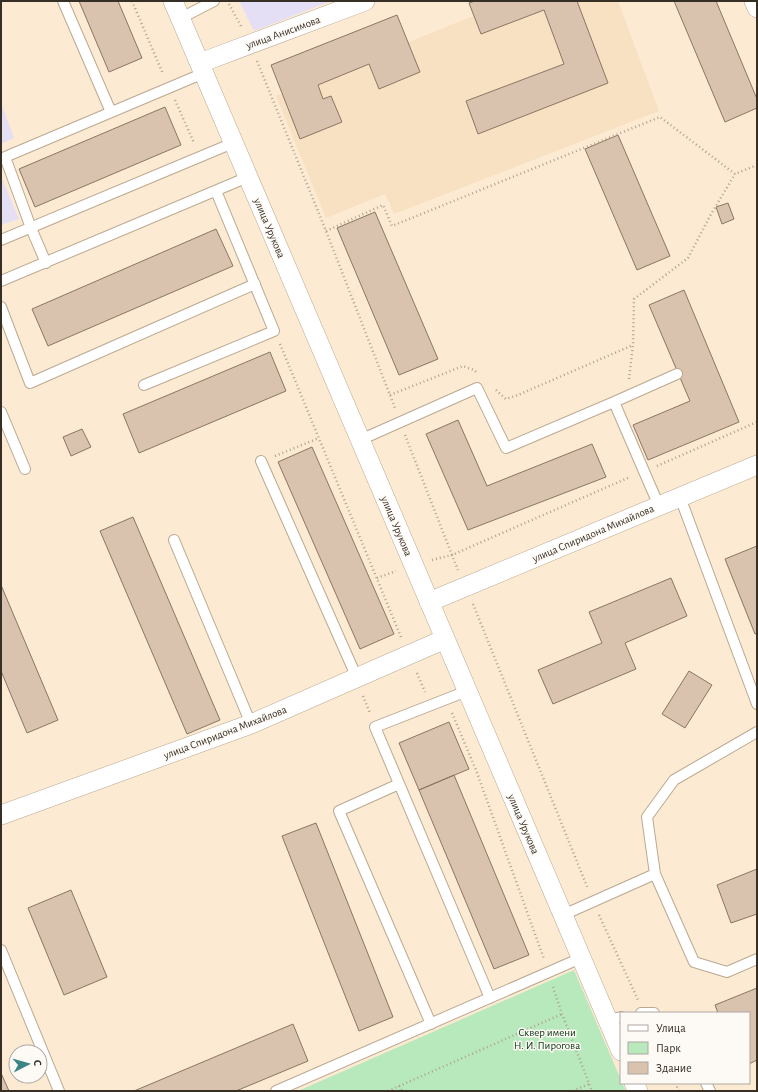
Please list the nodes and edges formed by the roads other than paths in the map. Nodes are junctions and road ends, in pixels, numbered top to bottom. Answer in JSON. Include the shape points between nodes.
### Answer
{"nodes":[{"id":1,"x":63,"y":1,"type":"edge"},
{"id":2,"x":214,"y":1,"type":"edge"},
{"id":3,"x":365,"y":1,"type":"edge"},
{"id":4,"x":754,"y":1,"type":"edge"},
{"id":5,"x":757,"y":8,"type":"edge"},
{"id":6,"x":177,"y":9,"type":"edge"},
{"id":7,"x":202,"y":68,"type":"junction"},
{"id":8,"x":111,"y":112,"type":"junction"},
{"id":9,"x":233,"y":143,"type":"junction"},
{"id":10,"x":248,"y":177,"type":"junction"},
{"id":11,"x":216,"y":191,"type":"junction"},
{"id":12,"x":31,"y":228,"type":"junction"},
{"id":13,"x":1,"y":240,"type":"edge"},
{"id":14,"x":46,"y":262,"type":"junction"},
{"id":15,"x":1,"y":281,"type":"edge"},
{"id":16,"x":255,"y":284,"type":"junction"},
{"id":17,"x":1,"y":307,"type":"edge"},
{"id":18,"x":677,"y":374,"type":"dead end"},
{"id":19,"x":144,"y":385,"type":"dead end"},
{"id":20,"x":614,"y":402,"type":"junction"},
{"id":21,"x":1,"y":412,"type":"edge"},
{"id":22,"x":360,"y":440,"type":"junction"},
{"id":23,"x":261,"y":461,"type":"road end"},
{"id":24,"x":757,"y":465,"type":"edge"},
{"id":25,"x":25,"y":469,"type":"dead end"},
{"id":26,"x":680,"y":497,"type":"junction"},
{"id":27,"x":659,"y":506,"type":"junction"},
{"id":28,"x":174,"y":540,"type":"dead end"},
{"id":29,"x":429,"y":602,"type":"junction"},
{"id":30,"x":445,"y":639,"type":"junction"},
{"id":31,"x":357,"y":678,"type":"junction"},
{"id":32,"x":467,"y":692,"type":"junction"},
{"id":33,"x":757,"y":704,"type":"edge"},
{"id":34,"x":251,"y":724,"type":"junction"},
{"id":35,"x":757,"y":732,"type":"edge"},
{"id":36,"x":399,"y":784,"type":"junction"},
{"id":37,"x":1,"y":815,"type":"edge"},
{"id":38,"x":655,"y":874,"type":"junction"},
{"id":39,"x":563,"y":915,"type":"junction"},
{"id":40,"x":1,"y":950,"type":"edge"},
{"id":41,"x":581,"y":958,"type":"junction"},
{"id":42,"x":757,"y":959,"type":"edge"},
{"id":43,"x":490,"y":998,"type":"junction"},
{"id":44,"x":614,"y":1019,"type":"edge"},
{"id":45,"x":431,"y":1024,"type":"junction"},
{"id":46,"x":620,"y":1046,"type":"edge"},
{"id":47,"x":59,"y":1091,"type":"edge"},
{"id":48,"x":276,"y":1091,"type":"edge"}],
"edges":[{"from":1,"to":8,"type":"lane"},
{"from":2,"to":6,"type":"lane"},
{"from":3,"to":7,"type":"street","name":"улица Анисимова","via":[[250,44]]},
{"from":4,"to":5,"type":"street"},
{"from":6,"to":7,"type":"street","name":"улица Урукова"},
{"from":7,"to":8,"type":"lane"},
{"from":7,"to":9,"type":"street","name":"улица Урукова"},
{"from":8,"to":12,"type":"lane","via":[[5,157]]},
{"from":9,"to":10,"type":"street","name":"улица Урукова"},
{"from":9,"to":12,"type":"lane"},
{"from":10,"to":11,"type":"lane"},
{"from":10,"to":22,"type":"street","name":"улица Урукова"},
{"from":11,"to":14,"type":"lane"},
{"from":11,"to":16,"type":"lane"},
{"from":12,"to":13,"type":"lane"},
{"from":12,"to":14,"type":"lane"},
{"from":14,"to":15,"type":"lane"},
{"from":16,"to":17,"type":"lane","via":[[30,383]]},
{"from":16,"to":19,"type":"lane","via":[[274,331]]},
{"from":18,"to":20,"type":"lane"},
{"from":20,"to":22,"type":"lane","via":[[506,448],[477,388]]},
{"from":20,"to":27,"type":"lane"},
{"from":21,"to":25,"type":"lane"},
{"from":22,"to":29,"type":"street","name":"улица Урукова"},
{"from":23,"to":31,"type":"lane"},
{"from":24,"to":26,"type":"street","name":"улица Спиридона Михайлова"},
{"from":26,"to":27,"type":"street","name":"улица Спиридона Михайлова"},
{"from":26,"to":33,"type":"lane"},
{"from":27,"to":29,"type":"street","name":"улица Спиридона Михайлова"},
{"from":28,"to":34,"type":"lane"},
{"from":29,"to":30,"type":"street","name":"улица Урукова"},
{"from":30,"to":31,"type":"street","name":"улица Спиридона Михайлова"},
{"from":30,"to":32,"type":"street","name":"улица Урукова"},
{"from":31,"to":34,"type":"street","name":"улица Спиридона Михайлова"},
{"from":32,"to":36,"type":"lane","via":[[375,727]]},
{"from":32,"to":39,"type":"street","name":"улица Урукова"},
{"from":34,"to":37,"type":"street","name":"улица Спиридона Михайлова"},
{"from":35,"to":38,"type":"lane","via":[[674,780],[647,817]]},
{"from":36,"to":43,"type":"lane"},
{"from":36,"to":45,"type":"lane","via":[[339,811]]},
{"from":38,"to":39,"type":"lane"},
{"from":38,"to":42,"type":"lane","via":[[694,962],[726,972]]},
{"from":39,"to":41,"type":"street","name":"улица Урукова"},
{"from":40,"to":47,"type":"lane"},
{"from":41,"to":43,"type":"lane"},
{"from":41,"to":44,"type":"street","name":"улица Урукова"},
{"from":43,"to":45,"type":"lane"},
{"from":44,"to":46,"type":"street","name":"улица Урукова"},
{"from":45,"to":48,"type":"lane"}]}
